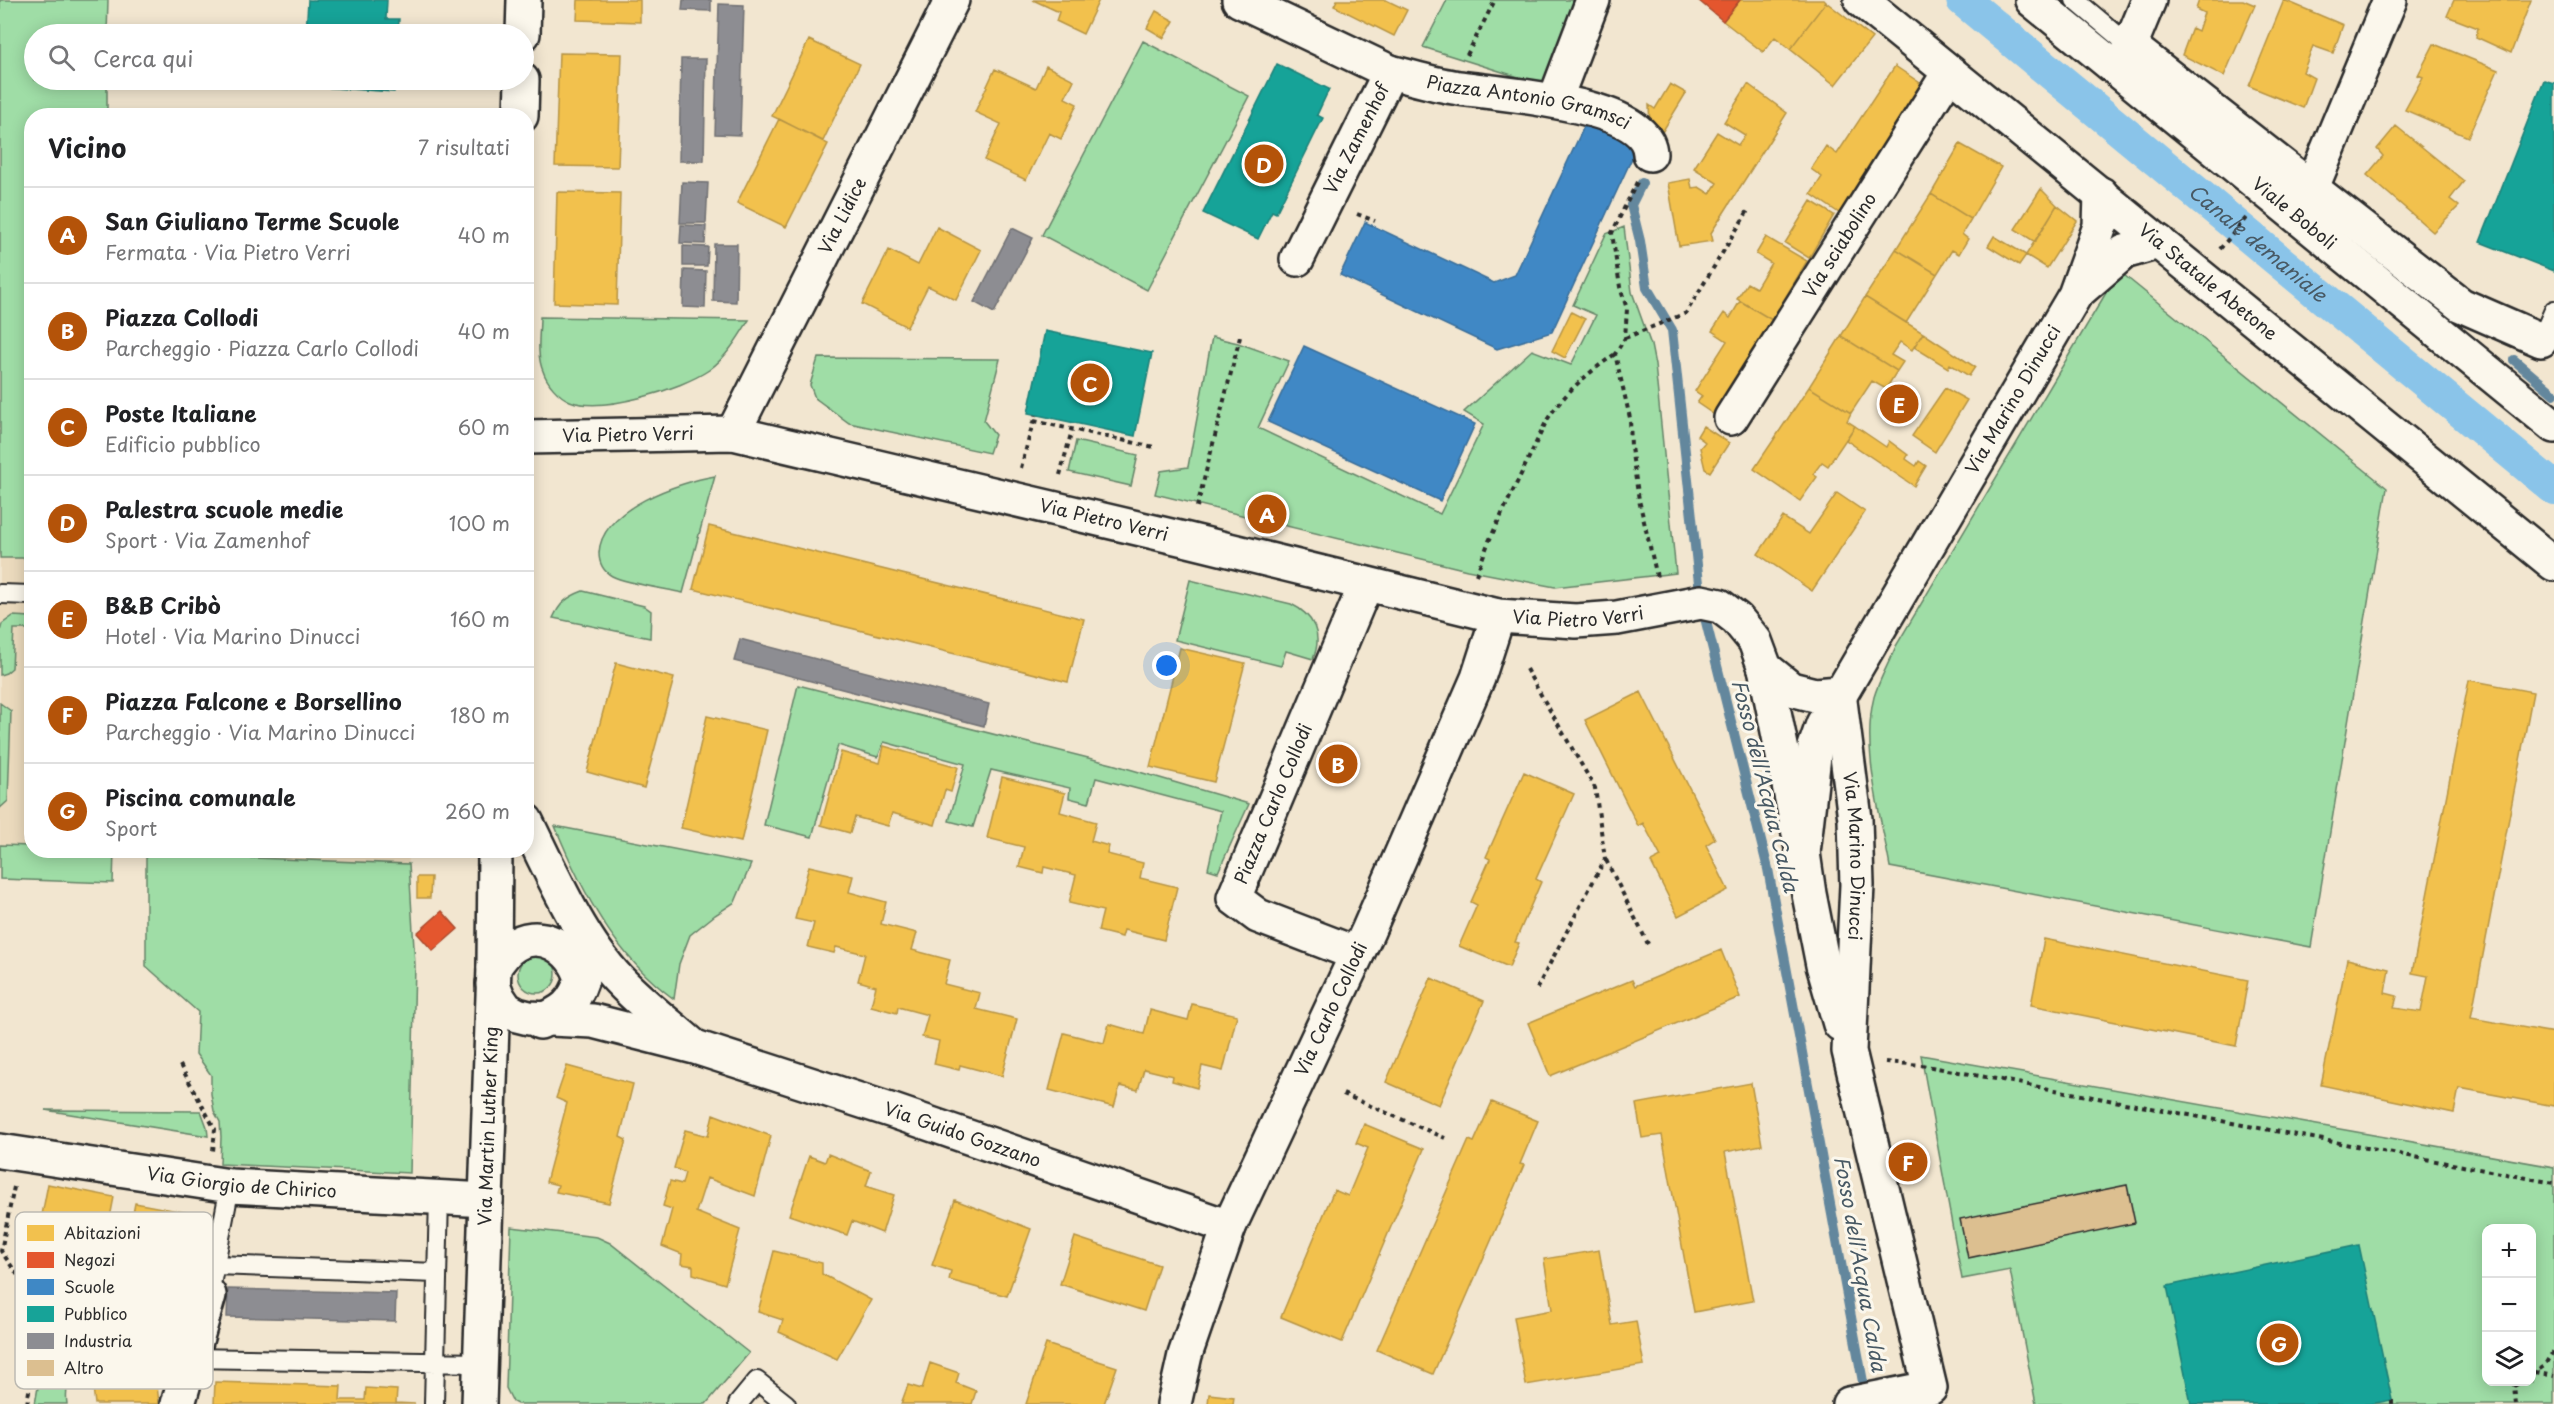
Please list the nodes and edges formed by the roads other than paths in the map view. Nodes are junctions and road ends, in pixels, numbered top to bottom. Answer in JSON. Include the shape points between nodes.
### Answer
{"nodes":[{"id":1,"x":524,"y":0,"type":"edge"},
{"id":2,"x":952,"y":0,"type":"edge"},
{"id":3,"x":1239,"y":0,"type":"edge"},
{"id":4,"x":1593,"y":0,"type":"edge"},
{"id":5,"x":1861,"y":0,"type":"edge"},
{"id":6,"x":2032,"y":0,"type":"edge"},
{"id":7,"x":2075,"y":0,"type":"edge"},
{"id":8,"x":2149,"y":0,"type":"edge"},
{"id":9,"x":2390,"y":0,"type":"edge"},
{"id":10,"x":523,"y":24,"type":"edge"},
{"id":11,"x":2130,"y":46,"type":"junction"},
{"id":12,"x":1390,"y":72,"type":"junction"},
{"id":13,"x":1949,"y":73,"type":"junction"},
{"id":14,"x":522,"y":90,"type":"edge"},
{"id":15,"x":1555,"y":100,"type":"junction"},
{"id":16,"x":521,"y":108,"type":"edge"},
{"id":17,"x":1650,"y":154,"type":"road end"},
{"id":18,"x":2311,"y":190,"type":"junction"},
{"id":19,"x":2101,"y":194,"type":"junction"},
{"id":20,"x":2159,"y":242,"type":"junction"},
{"id":21,"x":1297,"y":259,"type":"dead end"},
{"id":22,"x":2075,"y":296,"type":"junction"},
{"id":23,"x":2554,"y":310,"type":"edge"},
{"id":24,"x":2541,"y":340,"type":"joint"},
{"id":25,"x":1731,"y":418,"type":"dead end"},
{"id":26,"x":2554,"y":426,"type":"edge"},
{"id":27,"x":733,"y":433,"type":"junction"},
{"id":28,"x":534,"y":437,"type":"edge"},
{"id":29,"x":2554,"y":564,"type":"edge"},
{"id":30,"x":1366,"y":584,"type":"junction"},
{"id":31,"x":0,"y":594,"type":"edge"},
{"id":32,"x":24,"y":595,"type":"edge"},
{"id":33,"x":1498,"y":616,"type":"junction"},
{"id":34,"x":1765,"y":668,"type":"junction"},
{"id":35,"x":1839,"y":693,"type":"junction"},
{"id":36,"x":534,"y":837,"type":"edge"},
{"id":37,"x":1803,"y":853,"type":"junction"},
{"id":38,"x":495,"y":858,"type":"edge"},
{"id":39,"x":1357,"y":954,"type":"junction"},
{"id":40,"x":575,"y":961,"type":"junction"},
{"id":41,"x":494,"y":975,"type":"junction"},
{"id":42,"x":618,"y":979,"type":"junction"},
{"id":43,"x":548,"y":1018,"type":"junction"},
{"id":44,"x":695,"y":1047,"type":"junction"},
{"id":45,"x":1849,"y":1055,"type":"junction"},
{"id":46,"x":489,"y":1058,"type":"junction"},
{"id":47,"x":11,"y":1153,"type":"edge"},
{"id":48,"x":220,"y":1185,"type":"junction"},
{"id":49,"x":439,"y":1197,"type":"junction"},
{"id":50,"x":486,"y":1200,"type":"junction"},
{"id":51,"x":1229,"y":1227,"type":"junction"},
{"id":52,"x":213,"y":1259,"type":"edge"},
{"id":53,"x":437,"y":1273,"type":"junction"},
{"id":54,"x":213,"y":1291,"type":"edge"},
{"id":55,"x":213,"y":1359,"type":"edge"},
{"id":56,"x":480,"y":1363,"type":"junction"},
{"id":57,"x":435,"y":1364,"type":"junction"},
{"id":58,"x":182,"y":1389,"type":"edge"},
{"id":59,"x":178,"y":1404,"type":"edge"},
{"id":60,"x":434,"y":1404,"type":"edge"},
{"id":61,"x":479,"y":1404,"type":"edge"},
{"id":62,"x":738,"y":1404,"type":"edge"},
{"id":63,"x":786,"y":1404,"type":"edge"},
{"id":64,"x":1174,"y":1404,"type":"edge"},
{"id":65,"x":1849,"y":1404,"type":"edge"}],
"edges":[{"from":1,"to":10,"type":"street"},
{"from":2,"to":27,"type":"street","name":"Via Lidice"},
{"from":3,"to":12,"type":"street","name":"Via Zamenhof"},
{"from":4,"to":15,"type":"street"},
{"from":5,"to":13,"type":"street","name":"Via Statale Abetone"},
{"from":6,"to":26,"type":"street","name":"Viale Boboli"},
{"from":7,"to":11,"type":"lane"},
{"from":8,"to":11,"type":"street"},
{"from":9,"to":18,"type":"street"},
{"from":11,"to":18,"type":"street","name":"Viale Boboli"},
{"from":12,"to":15,"type":"street","name":"Piazza Antonio Gramsci","via":[[1450,87]]},
{"from":12,"to":21,"type":"street","name":"Via Zamenhof"},
{"from":13,"to":19,"type":"street","name":"Via Statale Abetone"},
{"from":13,"to":25,"type":"street","name":"Via sciabolino"},
{"from":14,"to":16,"type":"street"},
{"from":15,"to":17,"type":"street","name":"Piazza Antonio Gramsci","via":[[1600,111],[1643,135],[1650,144]]},
{"from":18,"to":24,"type":"street","name":"Viale Boboli","via":[[2461,305]]},
{"from":19,"to":20,"type":"street","name":"Via Statale Abetone"},
{"from":19,"to":22,"type":"street","name":"Via Marino Dinucci","via":[[2100,226]]},
{"from":20,"to":22,"type":"street","name":"Via Marino Dinucci","via":[[2124,252]]},
{"from":20,"to":29,"type":"street","name":"Via Statale Abetone"},
{"from":22,"to":35,"type":"street","name":"Via Marino Dinucci"},
{"from":23,"to":24,"type":"lane"},
{"from":27,"to":28,"type":"street","name":"Via Pietro Verri"},
{"from":27,"to":30,"type":"street","name":"Via Pietro Verri"},
{"from":30,"to":33,"type":"street","name":"Via Pietro Verri"},
{"from":30,"to":39,"type":"street","name":"Piazza Carlo Collodi","via":[[1234,898],[1258,916]]},
{"from":31,"to":32,"type":"lane"},
{"from":33,"to":34,"type":"street","name":"Via Pietro Verri","via":[[1576,621],[1617,618],[1668,595],[1720,606],[1755,641]]},
{"from":33,"to":39,"type":"street","name":"Via Carlo Collodi","via":[[1478,678]]},
{"from":34,"to":35,"type":"street","via":[[1791,689],[1804,694]]},
{"from":34,"to":37,"type":"street"},
{"from":35,"to":37,"type":"street","via":[[1815,747]]},
{"from":35,"to":45,"type":"street","name":"Via Marino Dinucci","via":[[1855,830],[1857,885]]},
{"from":36,"to":42,"type":"street","name":"Via Guido Gozzano","via":[[568,905]]},
{"from":37,"to":45,"type":"street","via":[[1823,965]]},
{"from":38,"to":41,"type":"street","name":"Via Martin Luther King"},
{"from":39,"to":51,"type":"street","name":"Via Carlo Collodi"},
{"from":40,"to":41,"type":"street","name":"Via Guido Gozzano","via":[[560,945],[532,940],[511,947]]},
{"from":40,"to":42,"type":"street","name":"Via Guido Gozzano"},
{"from":40,"to":43,"type":"street","via":[[582,979],[579,989],[565,1010]]},
{"from":41,"to":43,"type":"street","name":"Via Guido Gozzano","via":[[498,997],[506,1009],[529,1018]]},
{"from":41,"to":46,"type":"street","name":"Via Martin Luther King"},
{"from":42,"to":44,"type":"street","name":"Via Guido Gozzano"},
{"from":43,"to":44,"type":"street","name":"Via Guido Gozzano","via":[[593,1021]]},
{"from":43,"to":46,"type":"street","via":[[522,1031]]},
{"from":44,"to":51,"type":"street","name":"Via Guido Gozzano"},
{"from":45,"to":65,"type":"street","name":"Via Marino Dinucci","via":[[1930,1388]]},
{"from":46,"to":50,"type":"street","name":"Via Martin Luther King"},
{"from":47,"to":48,"type":"street","name":"Via Giorgio de Chirico"},
{"from":48,"to":49,"type":"street","name":"Via Giorgio de Chirico"},
{"from":48,"to":52,"type":"lane"},
{"from":49,"to":50,"type":"street","name":"Via Giorgio de Chirico"},
{"from":49,"to":53,"type":"lane"},
{"from":50,"to":56,"type":"street","name":"Via Martin Luther King"},
{"from":51,"to":64,"type":"street","name":"Via Carlo Collodi","via":[[1185,1355]]},
{"from":53,"to":54,"type":"lane"},
{"from":53,"to":57,"type":"lane"},
{"from":55,"to":57,"type":"lane"},
{"from":56,"to":57,"type":"lane"},
{"from":56,"to":61,"type":"street","name":"Via Martin Luther King"},
{"from":57,"to":60,"type":"lane"},
{"from":58,"to":59,"type":"street"},
{"from":62,"to":63,"type":"lane","via":[[757,1381]]}]}
